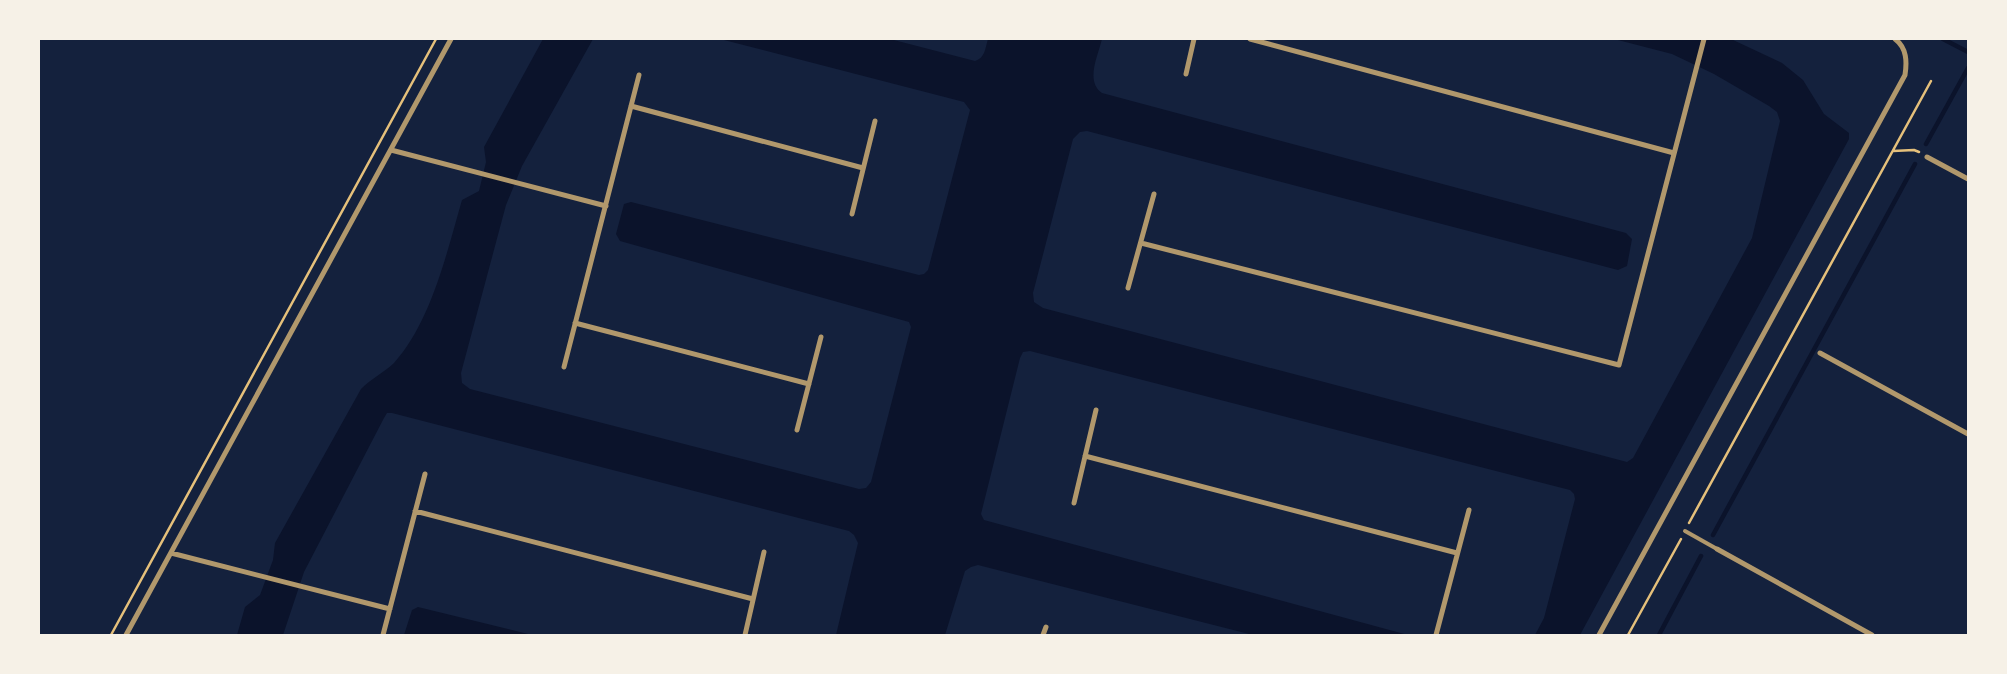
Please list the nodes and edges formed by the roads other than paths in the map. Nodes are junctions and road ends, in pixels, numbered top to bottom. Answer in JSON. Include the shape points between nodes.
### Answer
{"nodes":[{"id":1,"x":451,"y":39,"type":"edge"},
{"id":2,"x":1194,"y":39,"type":"edge"},
{"id":3,"x":1250,"y":39,"type":"edge"},
{"id":4,"x":1704,"y":39,"type":"edge"},
{"id":5,"x":1895,"y":39,"type":"edge"},
{"id":6,"x":1186,"y":74,"type":"dead end"},
{"id":7,"x":639,"y":75,"type":"dead end"},
{"id":8,"x":631,"y":106,"type":"junction"},
{"id":9,"x":875,"y":121,"type":"dead end"},
{"id":10,"x":390,"y":150,"type":"junction"},
{"id":11,"x":1674,"y":153,"type":"junction"},
{"id":12,"x":1927,"y":157,"type":"road end"},
{"id":13,"x":863,"y":168,"type":"junction"},
{"id":14,"x":1968,"y":179,"type":"edge"},
{"id":15,"x":1154,"y":194,"type":"dead end"},
{"id":16,"x":606,"y":206,"type":"junction"},
{"id":17,"x":852,"y":214,"type":"dead end"},
{"id":18,"x":1140,"y":243,"type":"junction"},
{"id":19,"x":1128,"y":288,"type":"dead end"},
{"id":20,"x":575,"y":323,"type":"junction"},
{"id":21,"x":821,"y":337,"type":"dead end"},
{"id":22,"x":1820,"y":353,"type":"dead end"},
{"id":23,"x":564,"y":367,"type":"dead end"},
{"id":24,"x":809,"y":384,"type":"junction"},
{"id":25,"x":1096,"y":410,"type":"dead end"},
{"id":26,"x":798,"y":430,"type":"dead end"},
{"id":27,"x":1968,"y":434,"type":"edge"},
{"id":28,"x":1085,"y":456,"type":"junction"},
{"id":29,"x":425,"y":474,"type":"dead end"},
{"id":30,"x":1074,"y":503,"type":"dead end"},
{"id":31,"x":1469,"y":510,"type":"dead end"},
{"id":32,"x":416,"y":511,"type":"junction"},
{"id":33,"x":1685,"y":531,"type":"road end"},
{"id":34,"x":1717,"y":549,"type":"joint"},
{"id":35,"x":764,"y":552,"type":"dead end"},
{"id":36,"x":171,"y":553,"type":"junction"},
{"id":37,"x":1458,"y":553,"type":"junction"},
{"id":38,"x":753,"y":600,"type":"junction"},
{"id":39,"x":390,"y":609,"type":"junction"},
{"id":40,"x":1046,"y":627,"type":"dead end"},
{"id":41,"x":126,"y":635,"type":"edge"},
{"id":42,"x":383,"y":635,"type":"edge"},
{"id":43,"x":745,"y":635,"type":"edge"},
{"id":44,"x":1043,"y":635,"type":"edge"},
{"id":45,"x":1436,"y":635,"type":"edge"},
{"id":46,"x":1599,"y":635,"type":"edge"},
{"id":47,"x":1872,"y":635,"type":"edge"}],
"edges":[{"from":1,"to":10,"type":"street"},
{"from":2,"to":6,"type":"street"},
{"from":3,"to":11,"type":"street"},
{"from":4,"to":11,"type":"street"},
{"from":5,"to":46,"type":"street","via":[[1905,53],[1905,75]]},
{"from":7,"to":8,"type":"street"},
{"from":8,"to":13,"type":"street"},
{"from":8,"to":16,"type":"street"},
{"from":9,"to":13,"type":"street"},
{"from":10,"to":16,"type":"street"},
{"from":10,"to":36,"type":"street"},
{"from":11,"to":18,"type":"street","via":[[1619,365]]},
{"from":12,"to":14,"type":"street"},
{"from":13,"to":17,"type":"street"},
{"from":15,"to":18,"type":"street"},
{"from":16,"to":20,"type":"street"},
{"from":18,"to":19,"type":"street"},
{"from":20,"to":23,"type":"street"},
{"from":20,"to":24,"type":"street"},
{"from":21,"to":24,"type":"street"},
{"from":22,"to":27,"type":"street"},
{"from":24,"to":26,"type":"street"},
{"from":25,"to":28,"type":"street"},
{"from":28,"to":30,"type":"street"},
{"from":28,"to":37,"type":"street"},
{"from":29,"to":32,"type":"street"},
{"from":31,"to":37,"type":"street"},
{"from":32,"to":38,"type":"street"},
{"from":32,"to":39,"type":"street"},
{"from":33,"to":34,"type":"lane"},
{"from":34,"to":47,"type":"street"},
{"from":35,"to":38,"type":"street"},
{"from":36,"to":39,"type":"street"},
{"from":36,"to":41,"type":"street"},
{"from":37,"to":45,"type":"street"},
{"from":38,"to":43,"type":"street"},
{"from":39,"to":42,"type":"street"},
{"from":40,"to":44,"type":"street"}]}
